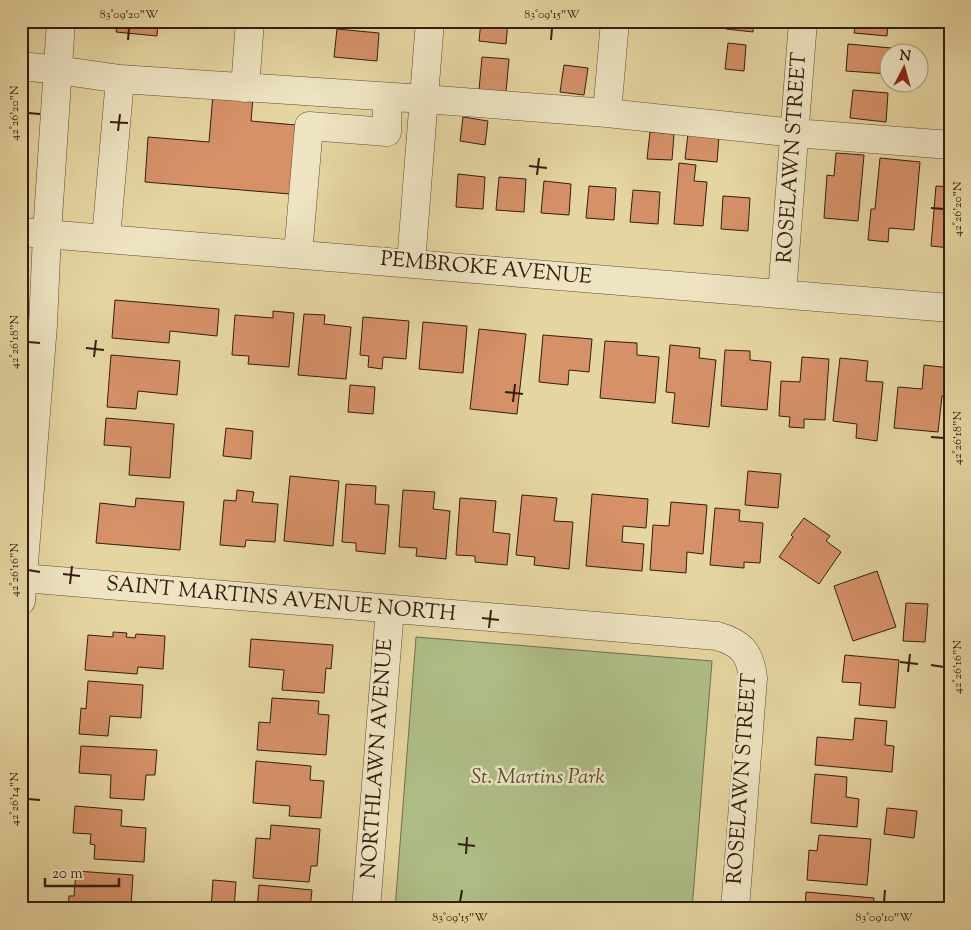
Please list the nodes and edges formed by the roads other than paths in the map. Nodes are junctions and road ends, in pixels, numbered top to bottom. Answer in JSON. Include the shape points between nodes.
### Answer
{"nodes":[{"id":1,"x":61,"y":21,"type":"edge"},
{"id":2,"x":250,"y":21,"type":"edge"},
{"id":3,"x":430,"y":21,"type":"edge"},
{"id":4,"x":615,"y":21,"type":"edge"},
{"id":5,"x":803,"y":21,"type":"edge"},
{"id":6,"x":21,"y":66,"type":"edge"},
{"id":7,"x":58,"y":70,"type":"junction"},
{"id":8,"x":120,"y":80,"type":"junction"},
{"id":9,"x":245,"y":88,"type":"junction"},
{"id":10,"x":387,"y":97,"type":"junction"},
{"id":11,"x":424,"y":99,"type":"junction"},
{"id":12,"x":607,"y":113,"type":"junction"},
{"id":13,"x":795,"y":133,"type":"junction"},
{"id":14,"x":950,"y":145,"type":"edge"},
{"id":15,"x":34,"y":233,"type":"edge"},
{"id":16,"x":106,"y":238,"type":"junction"},
{"id":17,"x":298,"y":254,"type":"junction"},
{"id":18,"x":411,"y":263,"type":"junction"},
{"id":19,"x":782,"y":294,"type":"junction"},
{"id":20,"x":950,"y":308,"type":"edge"},
{"id":21,"x":22,"y":590,"type":"edge"},
{"id":22,"x":390,"y":609,"type":"junction"},
{"id":23,"x":744,"y":651,"type":"joint"},
{"id":24,"x":366,"y":909,"type":"edge"},
{"id":25,"x":735,"y":909,"type":"edge"}],
"edges":[{"from":1,"to":7,"type":"street"},
{"from":2,"to":9,"type":"street"},
{"from":3,"to":11,"type":"street"},
{"from":4,"to":12,"type":"street"},
{"from":5,"to":13,"type":"street","name":"ROSELAWN STREET"},
{"from":6,"to":7,"type":"street"},
{"from":7,"to":8,"type":"street"},
{"from":7,"to":15,"type":"street"},
{"from":8,"to":9,"type":"street"},
{"from":8,"to":16,"type":"street"},
{"from":9,"to":10,"type":"street"},
{"from":10,"to":11,"type":"street"},
{"from":10,"to":17,"type":"street","via":[[386,132],[309,126]]},
{"from":11,"to":12,"type":"street"},
{"from":11,"to":18,"type":"street"},
{"from":12,"to":13,"type":"street"},
{"from":13,"to":14,"type":"street"},
{"from":13,"to":19,"type":"street","name":"ROSELAWN STREET"},
{"from":15,"to":16,"type":"street","name":"PEMBROKE AVENUE"},
{"from":15,"to":21,"type":"street","via":[[43,325]]},
{"from":16,"to":17,"type":"street","name":"PEMBROKE AVENUE"},
{"from":17,"to":18,"type":"street","name":"PEMBROKE AVENUE"},
{"from":18,"to":19,"type":"street","name":"PEMBROKE AVENUE"},
{"from":19,"to":20,"type":"street","name":"PEMBROKE AVENUE"},
{"from":21,"to":22,"type":"street","name":"SAINT MARTINS AVENUE NORTH"},
{"from":22,"to":23,"type":"street","name":"SAINT MARTINS AVENUE NORTH","via":[[717,636],[733,641]]},
{"from":22,"to":24,"type":"street","name":"NORTHLAWN AVENUE"},
{"from":23,"to":25,"type":"street","name":"ROSELAWN STREET","via":[[751,664],[753,678]]}]}
